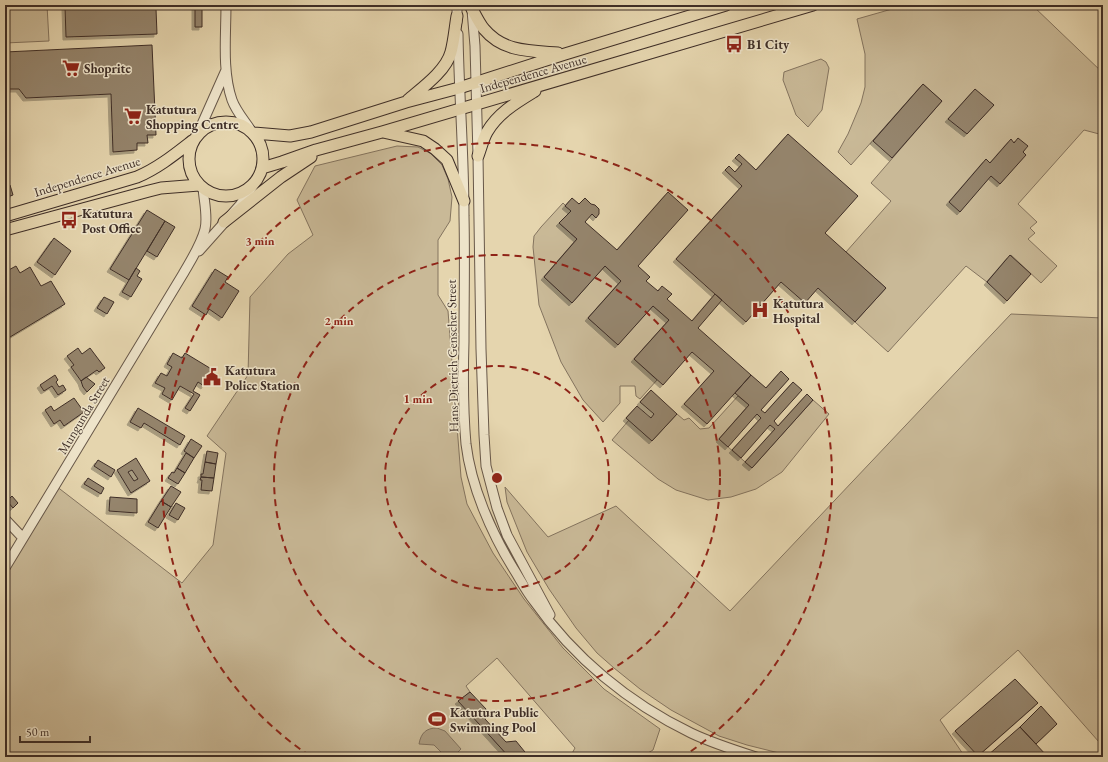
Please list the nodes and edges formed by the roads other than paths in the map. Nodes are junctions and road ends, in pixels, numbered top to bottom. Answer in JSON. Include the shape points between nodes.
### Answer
{"nodes":[{"id":1,"x":226,"y":5,"type":"edge"},
{"id":2,"x":726,"y":5,"type":"edge"},
{"id":3,"x":813,"y":5,"type":"edge"},
{"id":4,"x":471,"y":6,"type":"edge"},
{"id":5,"x":457,"y":10,"type":"edge"},
{"id":6,"x":565,"y":54,"type":"junction"},
{"id":7,"x":226,"y":70,"type":"junction"},
{"id":8,"x":476,"y":82,"type":"junction"},
{"id":9,"x":544,"y":85,"type":"junction"},
{"id":10,"x":459,"y":88,"type":"junction"},
{"id":11,"x":406,"y":102,"type":"junction"},
{"id":12,"x":476,"y":104,"type":"junction"},
{"id":13,"x":460,"y":109,"type":"junction"},
{"id":14,"x":252,"y":131,"type":"junction"},
{"id":15,"x":382,"y":132,"type":"junction"},
{"id":16,"x":195,"y":137,"type":"junction"},
{"id":17,"x":331,"y":146,"type":"junction"},
{"id":18,"x":478,"y":156,"type":"junction"},
{"id":19,"x":262,"y":168,"type":"junction"},
{"id":20,"x":256,"y":181,"type":"junction"},
{"id":21,"x":201,"y":187,"type":"junction"},
{"id":22,"x":464,"y":201,"type":"junction"},
{"id":23,"x":5,"y":216,"type":"edge"},
{"id":24,"x":224,"y":222,"type":"junction"},
{"id":25,"x":5,"y":230,"type":"edge"},
{"id":26,"x":190,"y":261,"type":"junction"},
{"id":27,"x":5,"y":519,"type":"edge"},
{"id":28,"x":23,"y":538,"type":"junction"},
{"id":29,"x":5,"y":568,"type":"edge"},
{"id":30,"x":560,"y":634,"type":"junction"},
{"id":31,"x":755,"y":757,"type":"edge"}],
"edges":[{"from":1,"to":7,"type":"street"},
{"from":2,"to":6,"type":"main road","name":"Independence Avenue"},
{"from":3,"to":9,"type":"main road","name":"Independence Avenue"},
{"from":4,"to":6,"type":"main road","via":[[483,28],[497,41],[510,48]]},
{"from":4,"to":8,"type":"street","name":"Hans-Dietrich Genscher Street"},
{"from":5,"to":10,"type":"street","name":"Hans-Dietrich Genscher Street"},
{"from":5,"to":11,"type":"main road","via":[[451,54],[434,77]]},
{"from":6,"to":8,"type":"main road","name":"Independence Avenue"},
{"from":7,"to":14,"type":"street","via":[[232,101]]},
{"from":7,"to":16,"type":"street"},
{"from":8,"to":10,"type":"main road","name":"Independence Avenue"},
{"from":8,"to":12,"type":"street","name":"Hans-Dietrich Genscher Street"},
{"from":9,"to":12,"type":"main road","name":"Independence Avenue"},
{"from":9,"to":18,"type":"main road","via":[[497,118],[486,133]]},
{"from":10,"to":11,"type":"main road","name":"Independence Avenue"},
{"from":10,"to":13,"type":"street","name":"Hans-Dietrich Genscher Street"},
{"from":11,"to":14,"type":"main road","name":"Independence Avenue","via":[[311,132],[290,136]]},
{"from":12,"to":13,"type":"main road","name":"Independence Avenue"},
{"from":12,"to":18,"type":"street","name":"Hans-Dietrich Genscher Street"},
{"from":13,"to":15,"type":"main road","name":"Independence Avenue"},
{"from":13,"to":22,"type":"street","name":"Hans-Dietrich Genscher Street"},
{"from":14,"to":16,"type":"main road","name":"Independence Avenue","via":[[242,124],[223,121],[206,127]]},
{"from":14,"to":19,"type":"main road","via":[[262,150]]},
{"from":15,"to":17,"type":"main road","name":"Independence Avenue"},
{"from":15,"to":22,"type":"main road","via":[[423,141],[436,150],[447,160]]},
{"from":16,"to":21,"type":"main road","via":[[189,150],[189,168]]},
{"from":16,"to":23,"type":"main road","name":"Independence Avenue","via":[[166,162],[137,177]]},
{"from":17,"to":19,"type":"main road","name":"Independence Avenue"},
{"from":17,"to":24,"type":"main road","via":[[301,163]]},
{"from":18,"to":30,"type":"street","name":"Hans-Dietrich Genscher Street","via":[[486,466],[507,535]]},
{"from":19,"to":20,"type":"main road"},
{"from":20,"to":21,"type":"main road","via":[[243,192],[226,196],[210,193]]},
{"from":20,"to":24,"type":"street","via":[[240,205]]},
{"from":21,"to":25,"type":"main road","via":[[161,188]]},
{"from":21,"to":26,"type":"street","via":[[205,228]]},
{"from":22,"to":30,"type":"street","name":"Hans-Dietrich Genscher Street","via":[[463,386],[466,445],[490,524],[534,602]]},
{"from":24,"to":26,"type":"street"},
{"from":26,"to":28,"type":"street","name":"Mungunda Street"},
{"from":27,"to":28,"type":"street"},
{"from":28,"to":29,"type":"street","name":"Mungunda Street"},
{"from":30,"to":31,"type":"street","name":"Hans-Dietrich Genscher Street","via":[[600,674],[653,712],[692,733]]}]}
